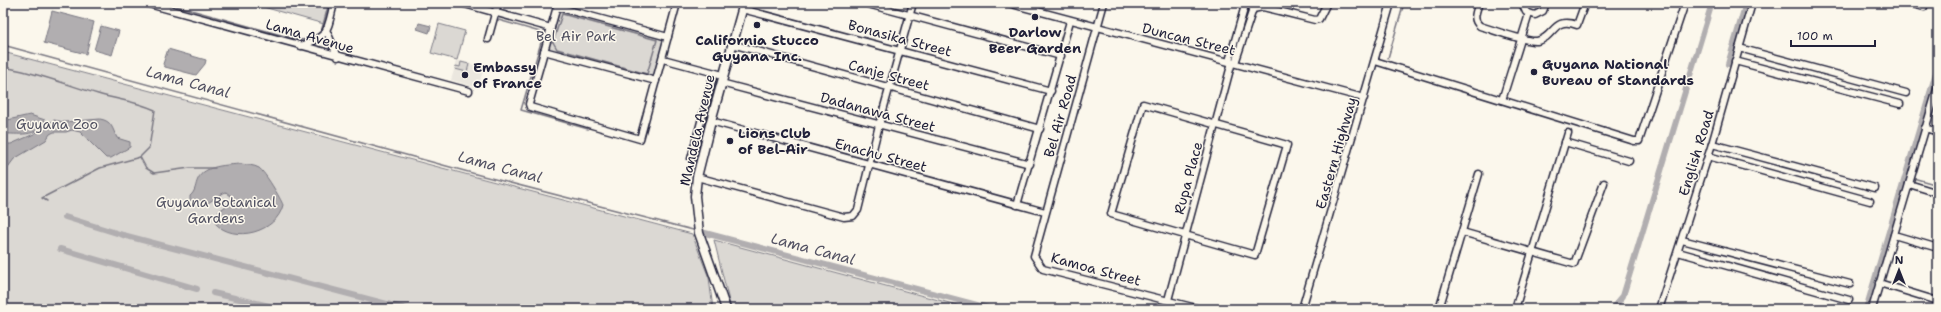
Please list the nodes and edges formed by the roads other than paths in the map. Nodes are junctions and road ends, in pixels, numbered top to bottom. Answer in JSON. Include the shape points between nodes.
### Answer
{"nodes":[{"id":1,"x":145,"y":3,"type":"edge"},
{"id":2,"x":334,"y":3,"type":"edge"},
{"id":3,"x":460,"y":3,"type":"edge"},
{"id":4,"x":498,"y":3,"type":"edge"},
{"id":5,"x":677,"y":3,"type":"edge"},
{"id":6,"x":864,"y":3,"type":"edge"},
{"id":7,"x":913,"y":3,"type":"edge"},
{"id":8,"x":1008,"y":3,"type":"edge"},
{"id":9,"x":1104,"y":3,"type":"edge"},
{"id":10,"x":1327,"y":3,"type":"edge"},
{"id":11,"x":1391,"y":3,"type":"edge"},
{"id":12,"x":1479,"y":3,"type":"edge"},
{"id":13,"x":1522,"y":3,"type":"edge"},
{"id":14,"x":1546,"y":3,"type":"edge"},
{"id":15,"x":1585,"y":3,"type":"edge"},
{"id":16,"x":1685,"y":3,"type":"edge"},
{"id":17,"x":1752,"y":3,"type":"edge"},
{"id":18,"x":1909,"y":3,"type":"edge"},
{"id":19,"x":558,"y":5,"type":"edge"},
{"id":20,"x":743,"y":6,"type":"edge"},
{"id":21,"x":1242,"y":6,"type":"edge"},
{"id":22,"x":1924,"y":7,"type":"dead end"},
{"id":23,"x":1252,"y":11,"type":"junction"},
{"id":24,"x":495,"y":12,"type":"junction"},
{"id":25,"x":1529,"y":14,"type":"junction"},
{"id":26,"x":909,"y":16,"type":"junction"},
{"id":27,"x":1074,"y":22,"type":"junction"},
{"id":28,"x":1097,"y":28,"type":"junction"},
{"id":29,"x":550,"y":30,"type":"junction"},
{"id":30,"x":327,"y":32,"type":"junction"},
{"id":31,"x":668,"y":37,"type":"junction"},
{"id":32,"x":1522,"y":38,"type":"junction"},
{"id":33,"x":488,"y":39,"type":"dead end"},
{"id":34,"x":732,"y":44,"type":"junction"},
{"id":35,"x":301,"y":46,"type":"junction"},
{"id":36,"x":1739,"y":48,"type":"junction"},
{"id":37,"x":544,"y":51,"type":"junction"},
{"id":38,"x":900,"y":51,"type":"junction"},
{"id":39,"x":1061,"y":56,"type":"junction"},
{"id":40,"x":338,"y":57,"type":"junction"},
{"id":41,"x":663,"y":58,"type":"junction"},
{"id":42,"x":1375,"y":61,"type":"junction"},
{"id":43,"x":1735,"y":61,"type":"junction"},
{"id":44,"x":1232,"y":62,"type":"junction"},
{"id":45,"x":714,"y":73,"type":"junction"},
{"id":46,"x":722,"y":79,"type":"junction"},
{"id":47,"x":656,"y":81,"type":"junction"},
{"id":48,"x":1938,"y":86,"type":"edge"},
{"id":49,"x":889,"y":88,"type":"junction"},
{"id":50,"x":469,"y":91,"type":"dead end"},
{"id":51,"x":1051,"y":91,"type":"junction"},
{"id":52,"x":1906,"y":93,"type":"dead end"},
{"id":53,"x":1364,"y":98,"type":"junction"},
{"id":54,"x":1502,"y":100,"type":"junction"},
{"id":55,"x":1900,"y":104,"type":"dead end"},
{"id":56,"x":711,"y":121,"type":"junction"},
{"id":57,"x":879,"y":125,"type":"junction"},
{"id":58,"x":1216,"y":125,"type":"junction"},
{"id":59,"x":1925,"y":128,"type":"junction"},
{"id":60,"x":1040,"y":129,"type":"junction"},
{"id":61,"x":1938,"y":132,"type":"edge"},
{"id":62,"x":1568,"y":133,"type":"dead end"},
{"id":63,"x":1565,"y":142,"type":"junction"},
{"id":64,"x":1712,"y":144,"type":"junction"},
{"id":65,"x":1708,"y":156,"type":"junction"},
{"id":66,"x":691,"y":159,"type":"dead end"},
{"id":67,"x":1629,"y":161,"type":"dead end"},
{"id":68,"x":869,"y":164,"type":"junction"},
{"id":69,"x":1030,"y":164,"type":"junction"},
{"id":70,"x":1479,"y":174,"type":"dead end"},
{"id":71,"x":697,"y":177,"type":"junction"},
{"id":72,"x":1604,"y":183,"type":"dead end"},
{"id":73,"x":1909,"y":184,"type":"junction"},
{"id":74,"x":1875,"y":188,"type":"dead end"},
{"id":75,"x":1938,"y":193,"type":"edge"},
{"id":76,"x":1870,"y":201,"type":"dead end"},
{"id":77,"x":1018,"y":205,"type":"junction"},
{"id":78,"x":1045,"y":212,"type":"junction"},
{"id":79,"x":1462,"y":232,"type":"junction"},
{"id":80,"x":1186,"y":235,"type":"junction"},
{"id":81,"x":1894,"y":235,"type":"junction"},
{"id":82,"x":1682,"y":240,"type":"junction"},
{"id":83,"x":1938,"y":248,"type":"edge"},
{"id":84,"x":1678,"y":252,"type":"junction"},
{"id":85,"x":1532,"y":253,"type":"junction"},
{"id":86,"x":1879,"y":283,"type":"junction"},
{"id":87,"x":1850,"y":284,"type":"dead end"},
{"id":88,"x":1168,"y":300,"type":"junction"},
{"id":89,"x":1849,"y":300,"type":"dead end"},
{"id":90,"x":1938,"y":301,"type":"edge"},
{"id":91,"x":1303,"y":308,"type":"edge"},
{"id":92,"x":726,"y":309,"type":"edge"},
{"id":93,"x":1200,"y":309,"type":"edge"},
{"id":94,"x":1439,"y":309,"type":"edge"},
{"id":95,"x":1515,"y":309,"type":"edge"},
{"id":96,"x":1659,"y":309,"type":"edge"},
{"id":97,"x":1872,"y":309,"type":"edge"}],
"edges":[{"from":1,"to":35,"type":"street","name":"Lama Avenue"},
{"from":2,"to":30,"type":"street"},
{"from":3,"to":24,"type":"street"},
{"from":4,"to":24,"type":"street"},
{"from":5,"to":31,"type":"street"},
{"from":6,"to":26,"type":"street"},
{"from":7,"to":26,"type":"street"},
{"from":8,"to":27,"type":"street","name":"Duncan Street"},
{"from":9,"to":28,"type":"street","name":"Bel Air Road"},
{"from":10,"to":23,"type":"street","via":[[1319,19],[1315,20],[1262,7]]},
{"from":11,"to":42,"type":"street","name":"Eastern Highway"},
{"from":12,"to":32,"type":"street","via":[[1475,17],[1477,24]]},
{"from":13,"to":25,"type":"street"},
{"from":14,"to":25,"type":"street","via":[[1541,13]]},
{"from":15,"to":32,"type":"street","via":[[1577,25],[1561,23],[1540,40]]},
{"from":16,"to":54,"type":"street","via":[[1638,141]]},
{"from":17,"to":36,"type":"street","name":"English Road"},
{"from":18,"to":22,"type":"street"},
{"from":19,"to":29,"type":"street"},
{"from":19,"to":31,"type":"street"},
{"from":20,"to":34,"type":"main road","name":"Mandela Avenue"},
{"from":20,"to":38,"type":"street","name":"Bonasika Street"},
{"from":21,"to":23,"type":"street"},
{"from":21,"to":44,"type":"street"},
{"from":23,"to":44,"type":"street"},
{"from":24,"to":29,"type":"street"},
{"from":24,"to":33,"type":"street"},
{"from":25,"to":32,"type":"street"},
{"from":26,"to":38,"type":"street"},
{"from":26,"to":39,"type":"street"},
{"from":27,"to":28,"type":"street","name":"Duncan Street"},
{"from":27,"to":39,"type":"street"},
{"from":28,"to":44,"type":"street","name":"Duncan Street"},
{"from":28,"to":78,"type":"street","name":"Bel Air Road"},
{"from":29,"to":37,"type":"street"},
{"from":30,"to":35,"type":"street","via":[[319,39]]},
{"from":30,"to":40,"type":"street"},
{"from":31,"to":41,"type":"street"},
{"from":32,"to":54,"type":"street"},
{"from":34,"to":46,"type":"main road","name":"Mandela Avenue"},
{"from":34,"to":49,"type":"street","name":"Canje Street"},
{"from":35,"to":40,"type":"street","name":"Lama Avenue"},
{"from":36,"to":43,"type":"street","name":"English Road"},
{"from":36,"to":52,"type":"street"},
{"from":37,"to":47,"type":"street"},
{"from":37,"to":47,"type":"street","via":[[530,107],[640,139]]},
{"from":38,"to":49,"type":"street"},
{"from":38,"to":51,"type":"street","name":"Bonasika Street"},
{"from":39,"to":51,"type":"street"},
{"from":40,"to":50,"type":"street","name":"Lama Avenue"},
{"from":41,"to":45,"type":"street","name":"Dadanawa Street"},
{"from":41,"to":47,"type":"street"},
{"from":42,"to":53,"type":"street","name":"Eastern Highway"},
{"from":42,"to":54,"type":"street"},
{"from":43,"to":55,"type":"street"},
{"from":43,"to":64,"type":"street","name":"English Road"},
{"from":44,"to":53,"type":"street","name":"Duncan Street"},
{"from":44,"to":58,"type":"street","name":"Rupa Place"},
{"from":45,"to":46,"type":"street","name":"Dadanawa Street"},
{"from":45,"to":66,"type":"street"},
{"from":46,"to":56,"type":"main road","name":"Mandela Avenue"},
{"from":46,"to":57,"type":"street","name":"Dadanawa Street"},
{"from":48,"to":59,"type":"street"},
{"from":49,"to":57,"type":"street"},
{"from":49,"to":60,"type":"street","name":"Canje Street"},
{"from":51,"to":60,"type":"street"},
{"from":53,"to":91,"type":"street","name":"Eastern Highway"},
{"from":56,"to":68,"type":"street","name":"Enachu Street"},
{"from":56,"to":71,"type":"main road","name":"Mandela Avenue"},
{"from":57,"to":68,"type":"street"},
{"from":57,"to":69,"type":"street","name":"Dadanawa Street"},
{"from":58,"to":80,"type":"street","name":"Rupa Place"},
{"from":58,"to":80,"type":"street","via":[[1287,145],[1255,255]]},
{"from":58,"to":80,"type":"street","via":[[1143,104],[1111,214]]},
{"from":59,"to":61,"type":"street"},
{"from":59,"to":73,"type":"street"},
{"from":60,"to":69,"type":"street"},
{"from":62,"to":63,"type":"street"},
{"from":63,"to":67,"type":"street"},
{"from":63,"to":85,"type":"street"},
{"from":64,"to":65,"type":"street","name":"English Road"},
{"from":64,"to":74,"type":"street"},
{"from":65,"to":76,"type":"street"},
{"from":65,"to":82,"type":"street","name":"English Road"},
{"from":68,"to":71,"type":"street","via":[[858,210],[853,216],[844,217]]},
{"from":68,"to":77,"type":"street","name":"Enachu Street"},
{"from":69,"to":77,"type":"street"},
{"from":70,"to":79,"type":"street"},
{"from":71,"to":92,"type":"main road","name":"Mandela Avenue","via":[[697,220],[702,242]]},
{"from":72,"to":85,"type":"street","via":[[1574,264]]},
{"from":73,"to":75,"type":"street"},
{"from":73,"to":81,"type":"street"},
{"from":77,"to":78,"type":"street","name":"Enachu Street"},
{"from":78,"to":88,"type":"street","name":"Kamoa Street","via":[[1034,256],[1043,269]]},
{"from":79,"to":85,"type":"street"},
{"from":79,"to":94,"type":"street"},
{"from":80,"to":88,"type":"street","name":"Rupa Place"},
{"from":81,"to":83,"type":"street"},
{"from":81,"to":86,"type":"street"},
{"from":82,"to":84,"type":"street","name":"English Road"},
{"from":82,"to":87,"type":"street"},
{"from":84,"to":89,"type":"street"},
{"from":84,"to":96,"type":"street","name":"English Road"},
{"from":85,"to":95,"type":"street"},
{"from":86,"to":90,"type":"street"},
{"from":86,"to":97,"type":"street"},
{"from":88,"to":93,"type":"street","name":"Kamoa Street"}]}
